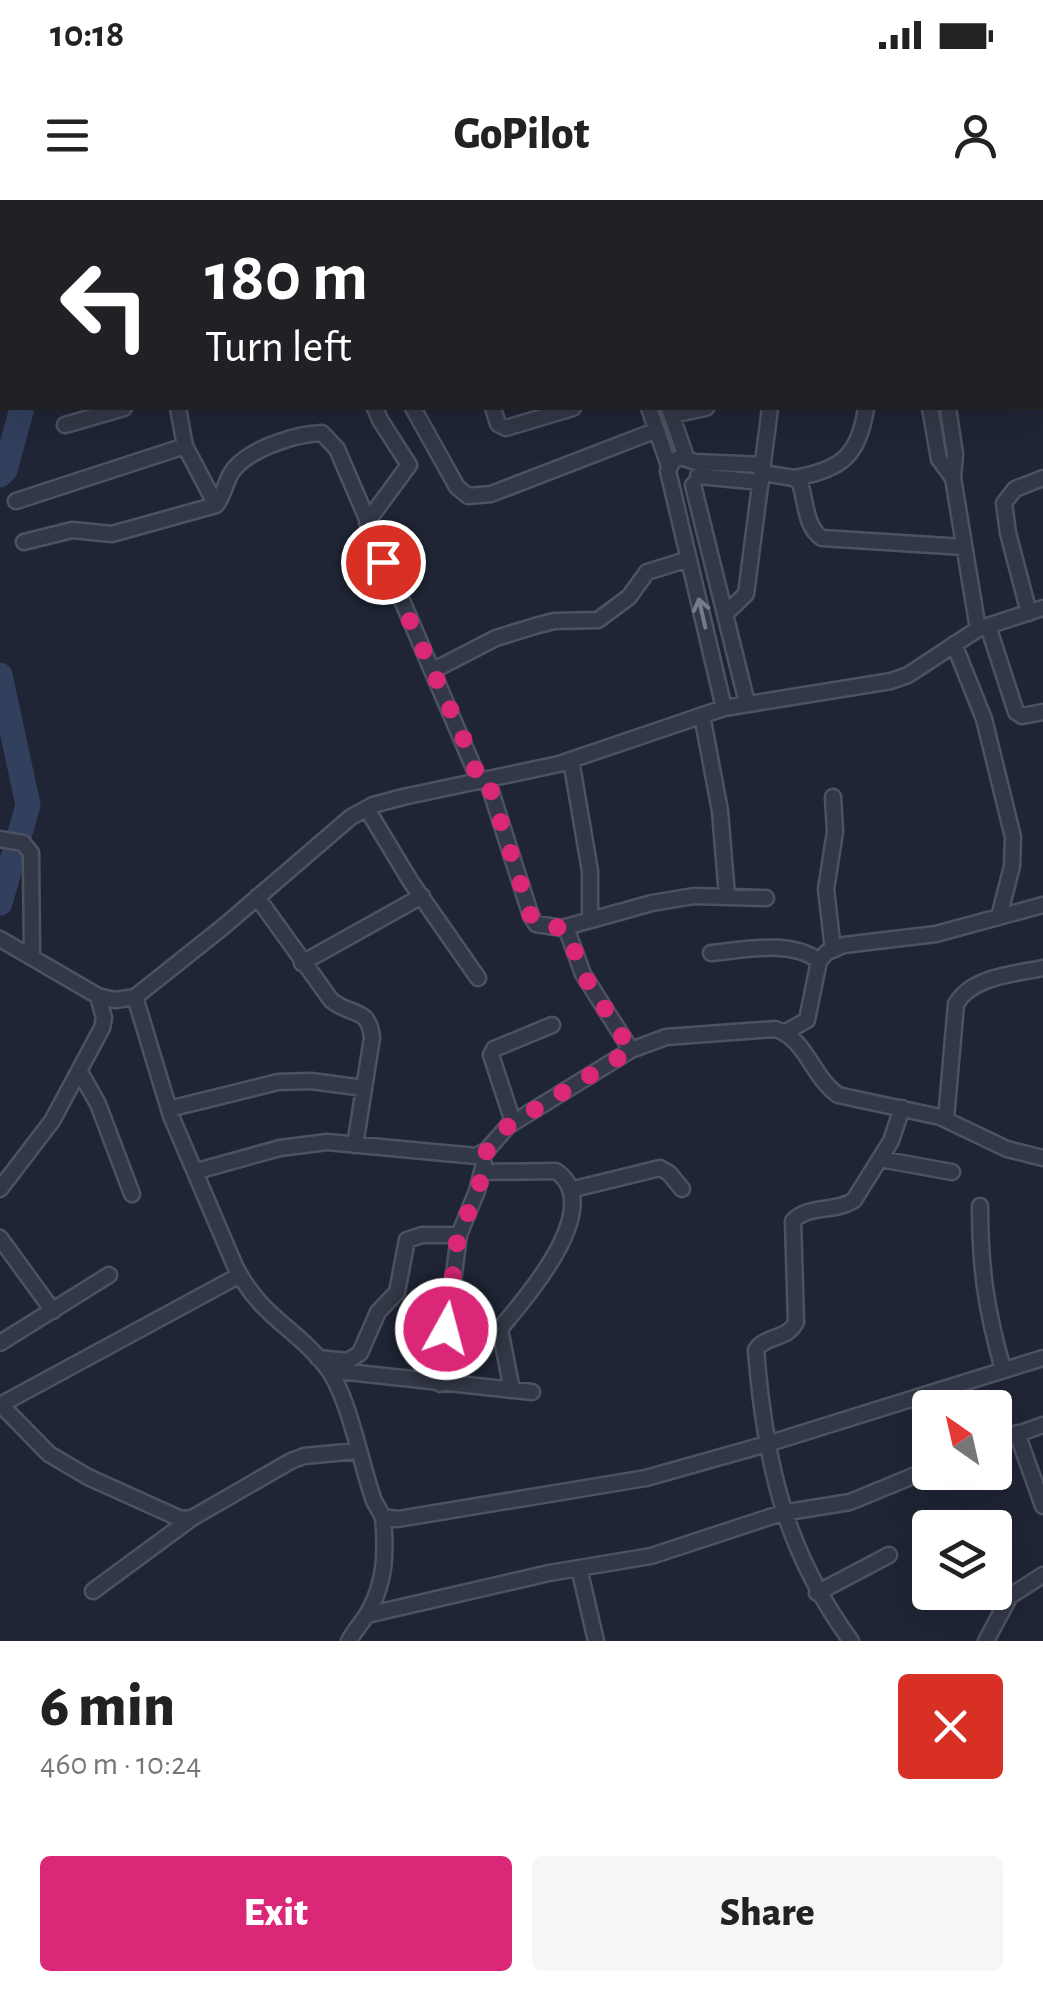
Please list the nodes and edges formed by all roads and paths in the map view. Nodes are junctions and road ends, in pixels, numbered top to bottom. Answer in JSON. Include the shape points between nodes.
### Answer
{"nodes":[{"id":1,"x":113,"y":410,"type":"edge"},
{"id":2,"x":178,"y":410,"type":"edge"},
{"id":3,"x":376,"y":410,"type":"edge"},
{"id":4,"x":414,"y":410,"type":"edge"},
{"id":5,"x":494,"y":410,"type":"edge"},
{"id":6,"x":566,"y":410,"type":"edge"},
{"id":7,"x":651,"y":410,"type":"edge"},
{"id":8,"x":770,"y":410,"type":"edge"},
{"id":9,"x":866,"y":410,"type":"edge"},
{"id":10,"x":930,"y":410,"type":"edge"},
{"id":11,"x":948,"y":410,"type":"edge"},
{"id":12,"x":670,"y":412,"type":"edge"},
{"id":13,"x":65,"y":425,"type":"dead end"},
{"id":14,"x":657,"y":430,"type":"junction"},
{"id":15,"x":185,"y":446,"type":"junction"},
{"id":16,"x":693,"y":470,"type":"junction"},
{"id":17,"x":670,"y":473,"type":"junction"},
{"id":18,"x":762,"y":473,"type":"junction"},
{"id":19,"x":794,"y":478,"type":"junction"},
{"id":20,"x":953,"y":478,"type":"junction"},
{"id":21,"x":1043,"y":478,"type":"edge"},
{"id":22,"x":16,"y":501,"type":"dead end"},
{"id":23,"x":216,"y":505,"type":"junction"},
{"id":24,"x":367,"y":522,"type":"junction"},
{"id":25,"x":24,"y":542,"type":"dead end"},
{"id":26,"x":964,"y":547,"type":"junction"},
{"id":27,"x":689,"y":559,"type":"junction"},
{"id":28,"x":1036,"y":610,"type":"edge"},
{"id":29,"x":725,"y":614,"type":"junction"},
{"id":30,"x":983,"y":628,"type":"junction"},
{"id":31,"x":954,"y":644,"type":"junction"},
{"id":32,"x":432,"y":672,"type":"junction"},
{"id":33,"x":746,"y":703,"type":"junction"},
{"id":34,"x":724,"y":708,"type":"junction"},
{"id":35,"x":1043,"y":712,"type":"edge"},
{"id":36,"x":702,"y":715,"type":"junction"},
{"id":37,"x":570,"y":760,"type":"junction"},
{"id":38,"x":483,"y":780,"type":"junction"},
{"id":39,"x":833,"y":797,"type":"dead end"},
{"id":40,"x":367,"y":808,"type":"junction"},
{"id":41,"x":0,"y":839,"type":"edge"},
{"id":42,"x":422,"y":896,"type":"junction"},
{"id":43,"x":726,"y":896,"type":"junction"},
{"id":44,"x":257,"y":898,"type":"junction"},
{"id":45,"x":766,"y":898,"type":"dead end"},
{"id":46,"x":1043,"y":905,"type":"edge"},
{"id":47,"x":999,"y":917,"type":"junction"},
{"id":48,"x":590,"y":920,"type":"junction"},
{"id":49,"x":562,"y":928,"type":"junction"},
{"id":50,"x":0,"y":940,"type":"edge"},
{"id":51,"x":833,"y":950,"type":"junction"},
{"id":52,"x":711,"y":953,"type":"dead end"},
{"id":53,"x":28,"y":954,"type":"junction"},
{"id":54,"x":819,"y":961,"type":"junction"},
{"id":55,"x":302,"y":963,"type":"junction"},
{"id":56,"x":1043,"y":968,"type":"edge"},
{"id":57,"x":478,"y":978,"type":"dead end"},
{"id":58,"x":98,"y":996,"type":"junction"},
{"id":59,"x":135,"y":997,"type":"junction"},
{"id":60,"x":552,"y":1025,"type":"dead end"},
{"id":61,"x":786,"y":1032,"type":"junction"},
{"id":62,"x":631,"y":1050,"type":"junction"},
{"id":63,"x":80,"y":1072,"type":"junction"},
{"id":64,"x":364,"y":1088,"type":"junction"},
{"id":65,"x":902,"y":1108,"type":"junction"},
{"id":66,"x":170,"y":1110,"type":"junction"},
{"id":67,"x":946,"y":1120,"type":"junction"},
{"id":68,"x":513,"y":1122,"type":"junction"},
{"id":69,"x":354,"y":1145,"type":"junction"},
{"id":70,"x":487,"y":1150,"type":"junction"},
{"id":71,"x":1043,"y":1158,"type":"edge"},
{"id":72,"x":880,"y":1159,"type":"junction"},
{"id":73,"x":197,"y":1172,"type":"junction"},
{"id":74,"x":482,"y":1172,"type":"junction"},
{"id":75,"x":952,"y":1172,"type":"dead end"},
{"id":76,"x":0,"y":1189,"type":"edge"},
{"id":77,"x":682,"y":1189,"type":"dead end"},
{"id":78,"x":570,"y":1190,"type":"junction"},
{"id":79,"x":132,"y":1194,"type":"dead end"},
{"id":80,"x":980,"y":1206,"type":"dead end"},
{"id":81,"x":458,"y":1235,"type":"junction"},
{"id":82,"x":0,"y":1238,"type":"edge"},
{"id":83,"x":109,"y":1274,"type":"dead end"},
{"id":84,"x":240,"y":1275,"type":"junction"},
{"id":85,"x":53,"y":1311,"type":"junction"},
{"id":86,"x":0,"y":1343,"type":"edge"},
{"id":87,"x":1043,"y":1358,"type":"edge"},
{"id":88,"x":324,"y":1364,"type":"junction"},
{"id":89,"x":1003,"y":1369,"type":"junction"},
{"id":90,"x":440,"y":1384,"type":"junction"},
{"id":91,"x":512,"y":1390,"type":"junction"},
{"id":92,"x":532,"y":1392,"type":"dead end"},
{"id":93,"x":0,"y":1404,"type":"edge"},
{"id":94,"x":1043,"y":1425,"type":"edge"},
{"id":95,"x":1016,"y":1433,"type":"junction"},
{"id":96,"x":1012,"y":1435,"type":"edge"},
{"id":97,"x":768,"y":1444,"type":"junction"},
{"id":98,"x":357,"y":1451,"type":"junction"},
{"id":99,"x":912,"y":1476,"type":"edge"},
{"id":100,"x":1043,"y":1506,"type":"edge"},
{"id":101,"x":782,"y":1513,"type":"junction"},
{"id":102,"x":383,"y":1517,"type":"junction"},
{"id":103,"x":192,"y":1518,"type":"junction"},
{"id":104,"x":888,"y":1555,"type":"dead end"},
{"id":105,"x":579,"y":1568,"type":"junction"},
{"id":106,"x":1043,"y":1575,"type":"edge"},
{"id":107,"x":93,"y":1591,"type":"dead end"},
{"id":108,"x":817,"y":1592,"type":"junction"},
{"id":109,"x":367,"y":1615,"type":"junction"},
{"id":110,"x":349,"y":1641,"type":"edge"},
{"id":111,"x":596,"y":1641,"type":"edge"},
{"id":112,"x":851,"y":1641,"type":"edge"},
{"id":113,"x":986,"y":1641,"type":"edge"}],
"edges":[{"from":1,"to":13,"type":"street"},
{"from":2,"to":15,"type":"street"},
{"from":3,"to":24,"type":"street","via":[[409,465]]},
{"from":4,"to":14,"type":"street","via":[[468,496],[491,494]]},
{"from":5,"to":6,"type":"street","via":[[506,428]]},
{"from":7,"to":14,"type":"street"},
{"from":8,"to":18,"type":"street"},
{"from":9,"to":19,"type":"street","via":[[862,434],[848,456]]},
{"from":10,"to":20,"type":"street","via":[[939,460]]},
{"from":11,"to":20,"type":"street"},
{"from":12,"to":16,"type":"street"},
{"from":14,"to":17,"type":"street"},
{"from":15,"to":22,"type":"street"},
{"from":15,"to":23,"type":"street"},
{"from":16,"to":17,"type":"street","via":[[676,458]]},
{"from":16,"to":17,"type":"street","via":[[678,487]]},
{"from":16,"to":18,"type":"street"},
{"from":16,"to":29,"type":"street"},
{"from":17,"to":27,"type":"street"},
{"from":18,"to":19,"type":"street"},
{"from":18,"to":29,"type":"street","via":[[746,594]]},
{"from":19,"to":26,"type":"street","via":[[814,533],[822,538]]},
{"from":20,"to":26,"type":"street"},
{"from":21,"to":28,"type":"street","via":[[1015,489],[1004,503]]},
{"from":23,"to":24,"type":"street","via":[[233,470],[247,458],[322,432],[337,449]]},
{"from":23,"to":25,"type":"street","via":[[112,534],[72,530]]},
{"from":24,"to":32,"type":"street"},
{"from":26,"to":30,"type":"street"},
{"from":27,"to":32,"type":"street","via":[[648,572],[598,620],[554,622],[496,638]]},
{"from":34,"to":27,"type":"street","one_way":true},
{"from":28,"to":30,"type":"street"},
{"from":29,"to":33,"type":"street"},
{"from":30,"to":31,"type":"street"},
{"from":30,"to":35,"type":"street","via":[[1016,712]]},
{"from":31,"to":33,"type":"street","via":[[891,681]]},
{"from":31,"to":47,"type":"street","via":[[984,719],[1013,838]]},
{"from":32,"to":38,"type":"street"},
{"from":33,"to":34,"type":"street"},
{"from":34,"to":36,"type":"street"},
{"from":36,"to":37,"type":"street"},
{"from":36,"to":43,"type":"street","via":[[720,811]]},
{"from":37,"to":38,"type":"street"},
{"from":37,"to":48,"type":"street","via":[[590,871]]},
{"from":38,"to":40,"type":"street"},
{"from":38,"to":49,"type":"street","via":[[531,916]]},
{"from":39,"to":51,"type":"street","via":[[826,889]]},
{"from":40,"to":42,"type":"street"},
{"from":40,"to":44,"type":"street"},
{"from":41,"to":53,"type":"street","via":[[23,842],[32,853]]},
{"from":42,"to":55,"type":"street"},
{"from":42,"to":57,"type":"street"},
{"from":43,"to":45,"type":"street"},
{"from":43,"to":48,"type":"street","via":[[666,900]]},
{"from":44,"to":55,"type":"street"},
{"from":44,"to":59,"type":"street"},
{"from":46,"to":47,"type":"street"},
{"from":47,"to":51,"type":"street"},
{"from":48,"to":49,"type":"street"},
{"from":49,"to":62,"type":"street"},
{"from":50,"to":53,"type":"street"},
{"from":51,"to":54,"type":"street"},
{"from":52,"to":54,"type":"street","via":[[789,949]]},
{"from":53,"to":58,"type":"street"},
{"from":54,"to":61,"type":"street","via":[[808,1020]]},
{"from":55,"to":64,"type":"street","via":[[331,1000],[368,1019],[372,1038]]},
{"from":56,"to":67,"type":"street","via":[[993,979],[961,995]]},
{"from":58,"to":59,"type":"street"},
{"from":58,"to":63,"type":"street","via":[[102,1028]]},
{"from":59,"to":66,"type":"street"},
{"from":60,"to":68,"type":"street","via":[[490,1055]]},
{"from":61,"to":62,"type":"street","via":[[666,1038]]},
{"from":61,"to":65,"type":"street","via":[[824,1086]]},
{"from":62,"to":68,"type":"street"},
{"from":63,"to":76,"type":"street"},
{"from":63,"to":79,"type":"street"},
{"from":64,"to":66,"type":"street","via":[[278,1082]]},
{"from":64,"to":69,"type":"street"},
{"from":65,"to":67,"type":"street"},
{"from":65,"to":72,"type":"street"},
{"from":66,"to":73,"type":"street"},
{"from":67,"to":71,"type":"street","via":[[1007,1150]]},
{"from":68,"to":70,"type":"street"},
{"from":69,"to":70,"type":"street","via":[[476,1156]]},
{"from":69,"to":73,"type":"street","via":[[280,1148]]},
{"from":70,"to":74,"type":"street"},
{"from":72,"to":75,"type":"street"},
{"from":72,"to":97,"type":"street","via":[[847,1206],[804,1212],[793,1222],[796,1322],[756,1350]]},
{"from":73,"to":84,"type":"street"},
{"from":74,"to":78,"type":"street","via":[[556,1172]]},
{"from":74,"to":81,"type":"street"},
{"from":77,"to":78,"type":"street","via":[[660,1168]]},
{"from":78,"to":91,"type":"street","via":[[572,1208],[560,1246],[500,1329]]},
{"from":80,"to":89,"type":"street","via":[[980,1268]]},
{"from":81,"to":88,"type":"street","via":[[407,1240],[397,1292],[378,1312],[360,1354]]},
{"from":81,"to":90,"type":"street"},
{"from":82,"to":85,"type":"street"},
{"from":83,"to":85,"type":"street"},
{"from":84,"to":88,"type":"street","via":[[262,1308]]},
{"from":84,"to":93,"type":"street"},
{"from":85,"to":86,"type":"street"},
{"from":87,"to":89,"type":"street"},
{"from":88,"to":90,"type":"street"},
{"from":88,"to":98,"type":"street"},
{"from":89,"to":97,"type":"street"},
{"from":90,"to":91,"type":"street"},
{"from":91,"to":92,"type":"street"},
{"from":93,"to":103,"type":"street","via":[[30,1438],[88,1477],[172,1517]]},
{"from":94,"to":95,"type":"street"},
{"from":95,"to":96,"type":"street"},
{"from":95,"to":100,"type":"street"},
{"from":97,"to":101,"type":"street"},
{"from":97,"to":102,"type":"street","via":[[646,1478]]},
{"from":98,"to":102,"type":"street"},
{"from":98,"to":103,"type":"street","via":[[304,1456]]},
{"from":99,"to":101,"type":"street","via":[[840,1505]]},
{"from":101,"to":105,"type":"street","via":[[651,1556]]},
{"from":101,"to":108,"type":"street"},
{"from":102,"to":109,"type":"street","via":[[382,1581]]},
{"from":103,"to":107,"type":"street"},
{"from":104,"to":108,"type":"street"},
{"from":105,"to":109,"type":"street"},
{"from":105,"to":111,"type":"street"},
{"from":106,"to":113,"type":"street","via":[[1010,1596]]},
{"from":108,"to":112,"type":"street"},
{"from":109,"to":110,"type":"street"}]}
